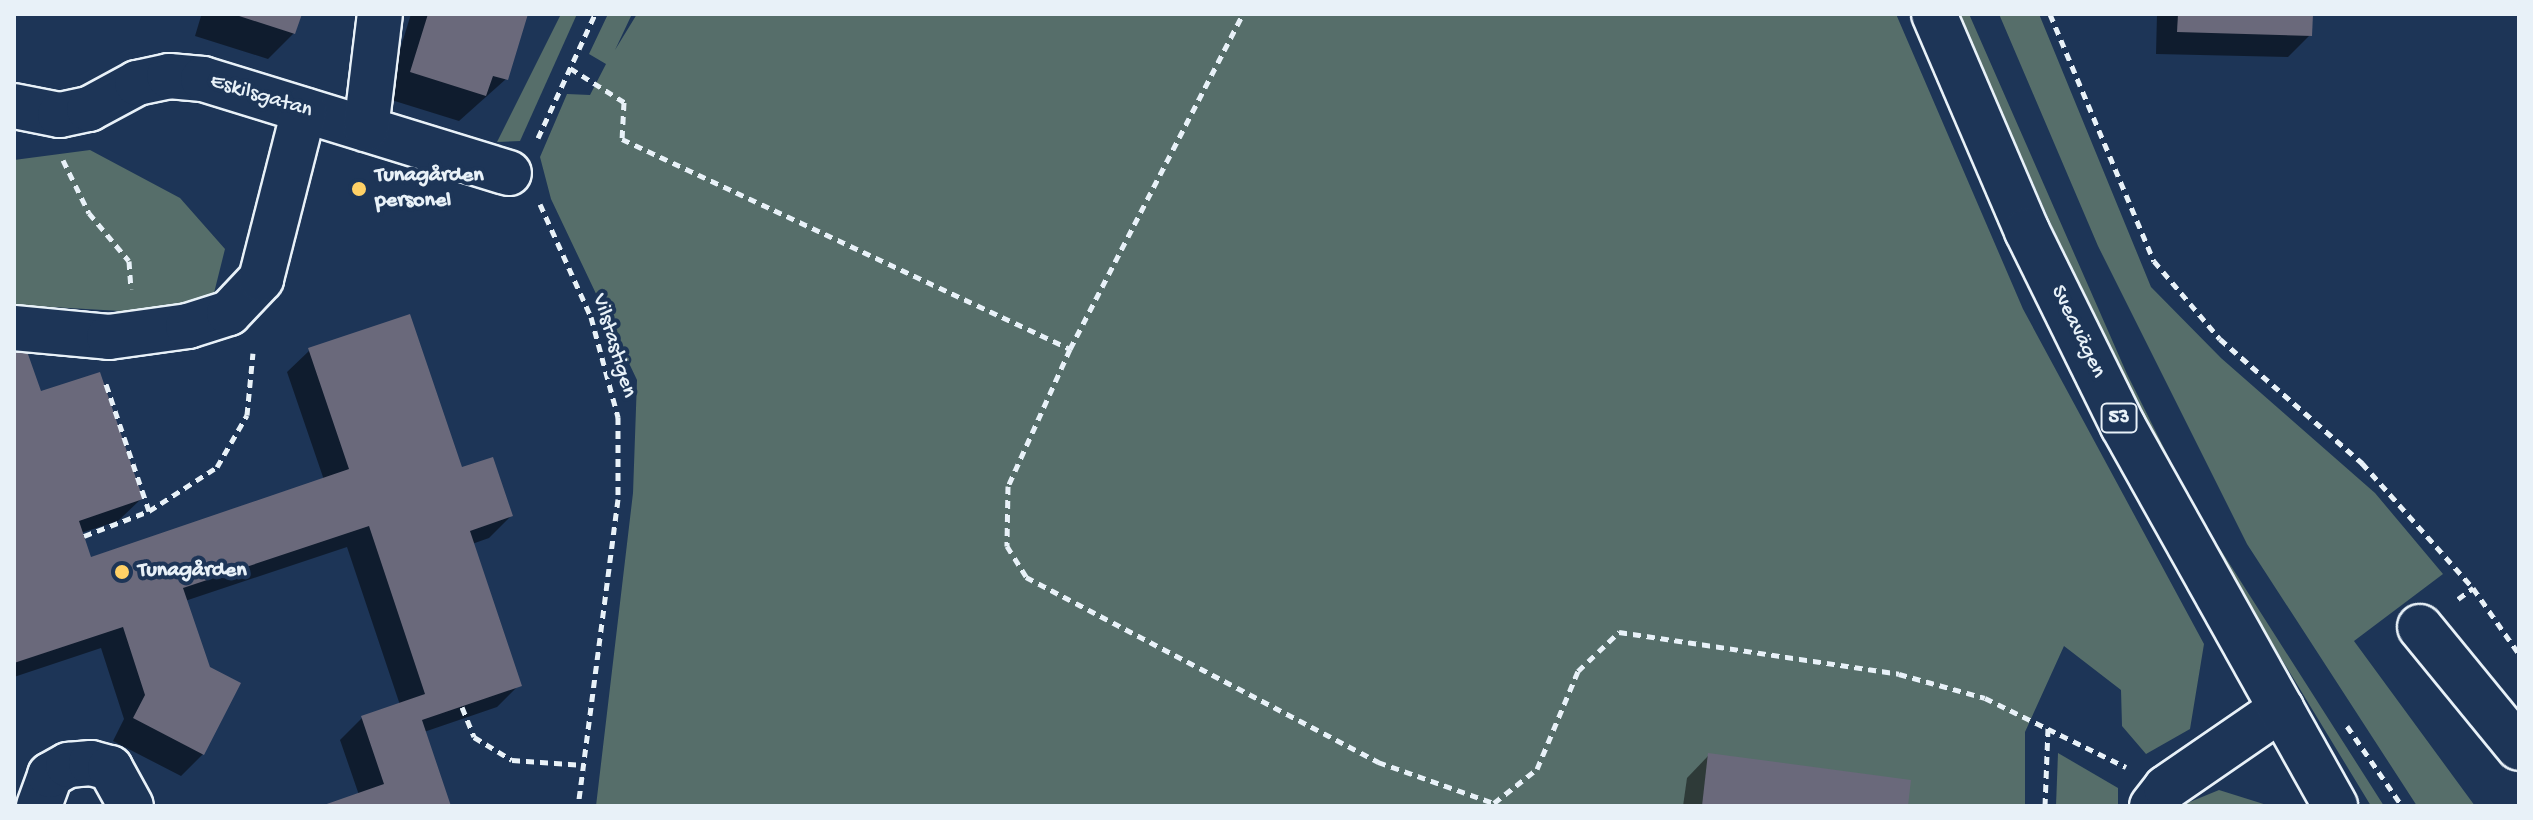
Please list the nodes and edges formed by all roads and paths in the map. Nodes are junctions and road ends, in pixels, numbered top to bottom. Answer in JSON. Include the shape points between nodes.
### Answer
{"nodes":[{"id":1,"x":380,"y":14,"type":"edge"},
{"id":2,"x":595,"y":14,"type":"edge"},
{"id":3,"x":1243,"y":14,"type":"edge"},
{"id":4,"x":1934,"y":14,"type":"edge"},
{"id":5,"x":2050,"y":14,"type":"edge"},
{"id":6,"x":570,"y":68,"type":"junction"},
{"id":7,"x":14,"y":106,"type":"edge"},
{"id":8,"x":304,"y":110,"type":"junction"},
{"id":9,"x":366,"y":129,"type":"junction"},
{"id":10,"x":57,"y":149,"type":"dead end"},
{"id":11,"x":528,"y":173,"type":"junction"},
{"id":12,"x":241,"y":301,"type":"junction"},
{"id":13,"x":14,"y":328,"type":"edge"},
{"id":14,"x":104,"y":335,"type":"junction"},
{"id":15,"x":1070,"y":349,"type":"junction"},
{"id":16,"x":149,"y":511,"type":"junction"},
{"id":17,"x":84,"y":536,"type":"dead end"},
{"id":18,"x":2420,"y":627,"type":"dead end"},
{"id":19,"x":2519,"y":654,"type":"edge"},
{"id":20,"x":462,"y":707,"type":"dead end"},
{"id":21,"x":2281,"y":709,"type":"junction"},
{"id":22,"x":2048,"y":728,"type":"junction"},
{"id":23,"x":2519,"y":748,"type":"edge"},
{"id":24,"x":584,"y":765,"type":"junction"},
{"id":25,"x":2159,"y":797,"type":"edge"},
{"id":26,"x":39,"y":806,"type":"edge"},
{"id":27,"x":131,"y":806,"type":"edge"},
{"id":28,"x":578,"y":806,"type":"edge"},
{"id":29,"x":2045,"y":806,"type":"edge"},
{"id":30,"x":2335,"y":806,"type":"edge"}],
"edges":[{"from":1,"to":9,"type":"main road"},
{"from":2,"to":6,"type":"path"},
{"from":3,"to":15,"type":"path"},
{"from":4,"to":21,"type":"main road","name":"Sveavägen","number":"53","via":[[2027,231],[2123,426]]},
{"from":5,"to":19,"type":"path","via":[[2154,261],[2220,339],[2362,463],[2473,588]]},
{"from":6,"to":11,"type":"path"},
{"from":6,"to":15,"type":"path","via":[[624,102],[622,139]]},
{"from":7,"to":8,"type":"main road","name":"Eskilsgatan","via":[[60,115],[89,109],[137,83],[169,76],[203,79]]},
{"from":8,"to":9,"type":"main road","name":"Eskilsgatan"},
{"from":8,"to":12,"type":"main road","via":[[261,279]]},
{"from":9,"to":11,"type":"main road","name":"Eskilsgatan"},
{"from":10,"to":14,"type":"path","via":[[89,213],[129,261],[132,285]]},
{"from":11,"to":24,"type":"path","name":"Vilstastigen","via":[[591,317],[618,417],[618,499]]},
{"from":12,"to":14,"type":"main road","via":[[229,313],[188,326]]},
{"from":12,"to":16,"type":"path","via":[[253,353],[247,415],[217,467]]},
{"from":13,"to":14,"type":"main road"},
{"from":14,"to":16,"type":"path"},
{"from":15,"to":22,"type":"path","via":[[1008,486],[1007,546],[1026,577],[1378,762],[1494,803],[1537,769],[1578,671],[1619,632],[1899,674],[1985,698]]},
{"from":16,"to":17,"type":"path"},
{"from":18,"to":23,"type":"main road"},
{"from":20,"to":24,"type":"path","via":[[474,737],[512,760]]},
{"from":21,"to":25,"type":"main road"},
{"from":21,"to":30,"type":"main road","name":"Sveavägen","number":"53"},
{"from":22,"to":25,"type":"path"},
{"from":22,"to":29,"type":"path"},
{"from":24,"to":28,"type":"path","name":"Vilstastigen"},
{"from":26,"to":27,"type":"main road","via":[[50,775],[68,765],[91,763],[110,768]]}]}
